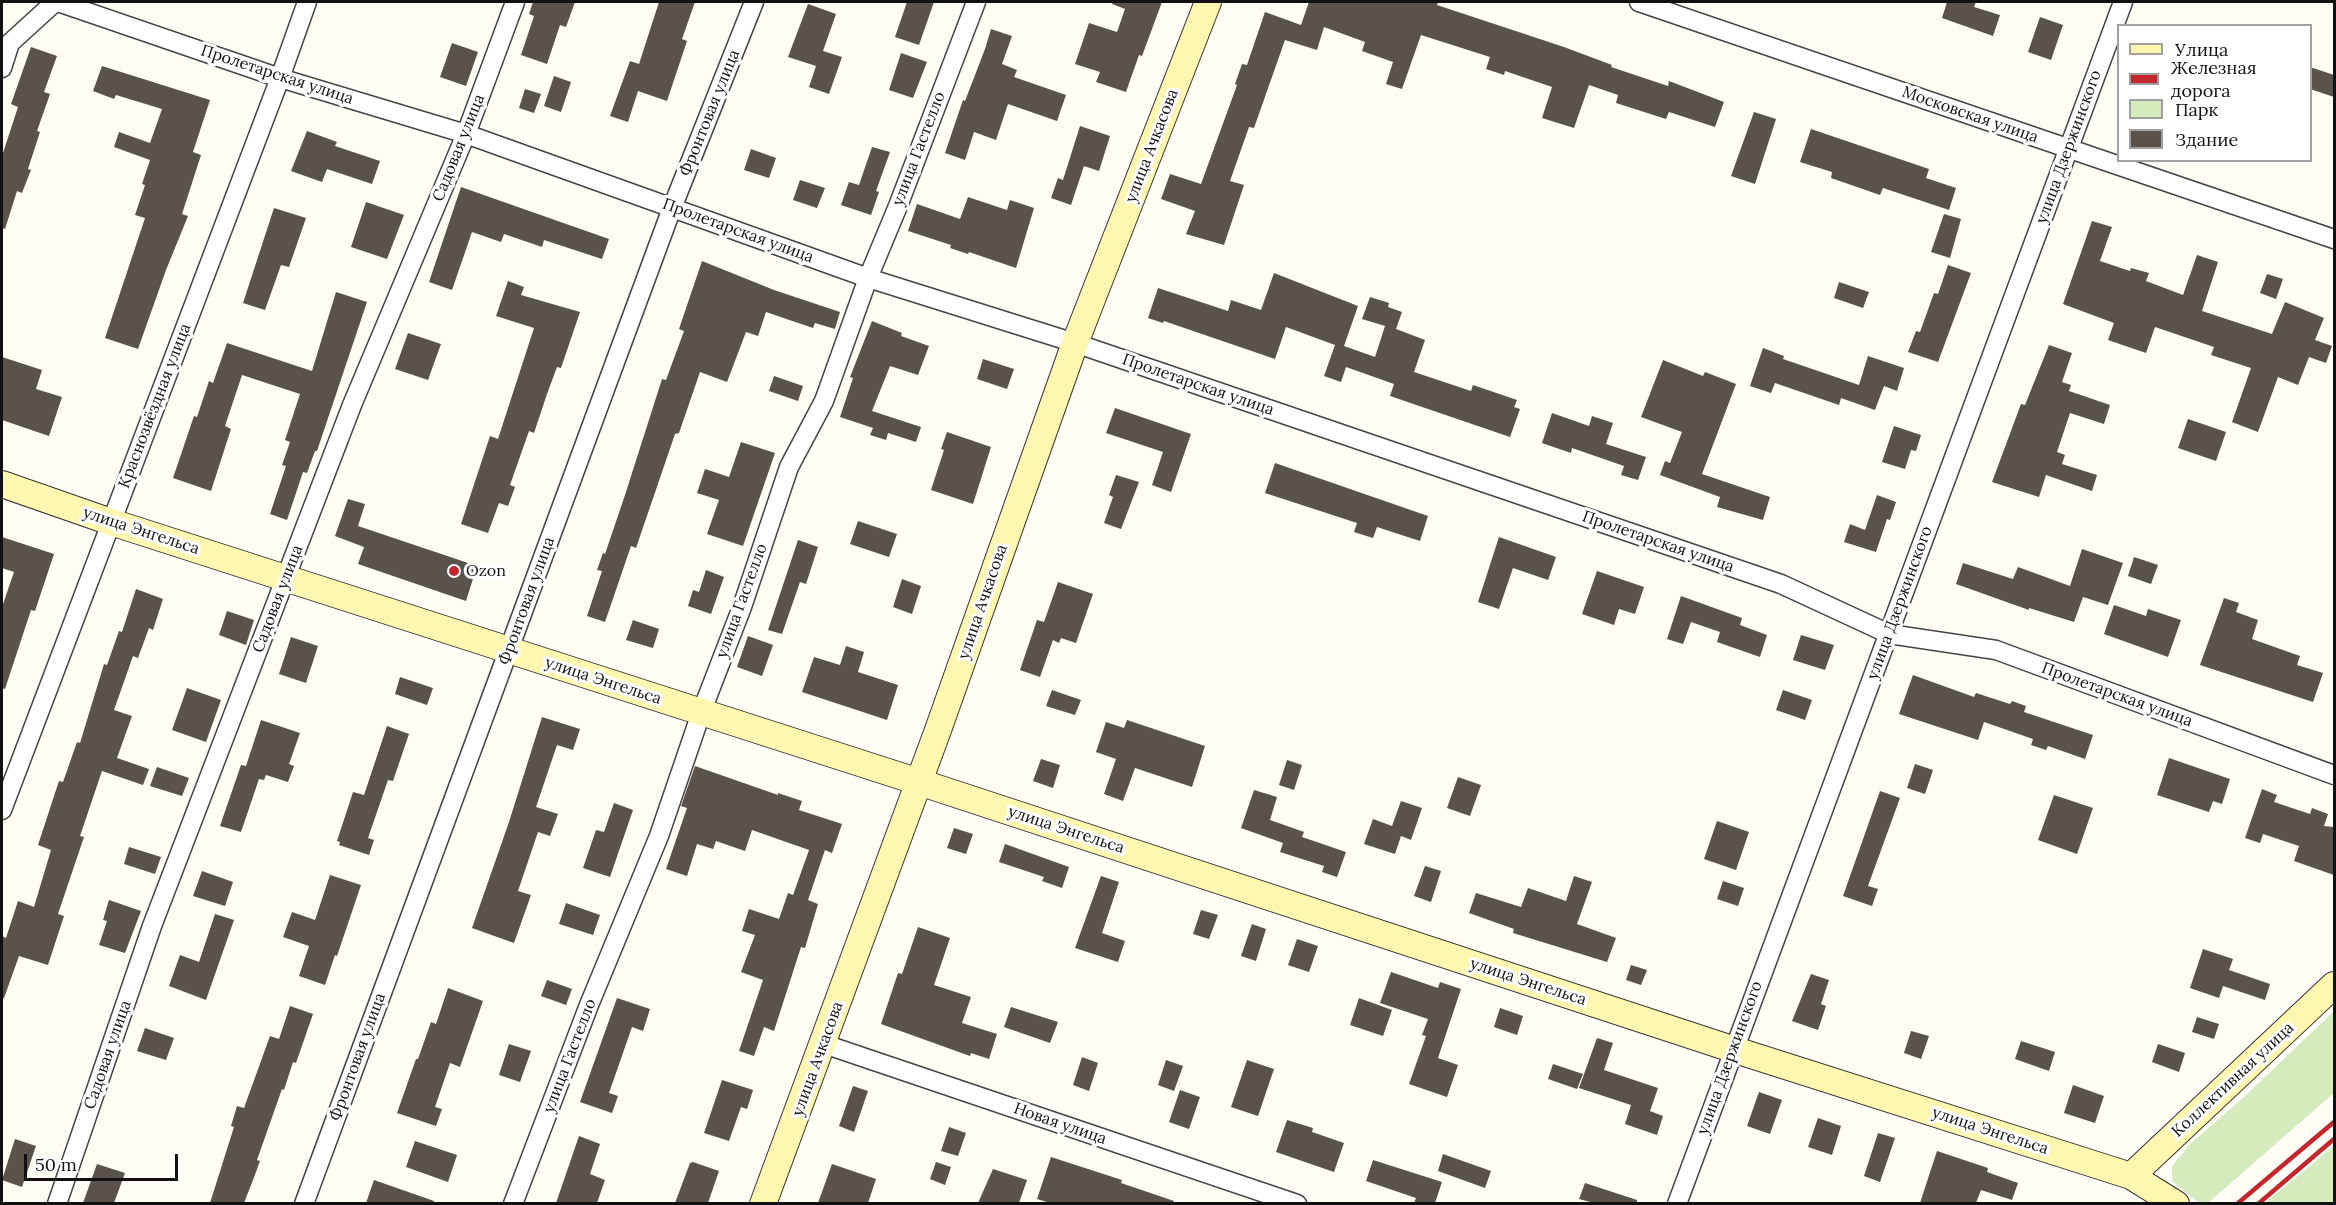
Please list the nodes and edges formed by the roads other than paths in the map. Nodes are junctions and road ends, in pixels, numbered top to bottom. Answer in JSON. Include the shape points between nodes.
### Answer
{"nodes":[{"id":1,"x":57,"y":2,"type":"edge"},
{"id":2,"x":308,"y":2,"type":"edge"},
{"id":3,"x":515,"y":2,"type":"edge"},
{"id":4,"x":754,"y":2,"type":"edge"},
{"id":5,"x":975,"y":2,"type":"edge"},
{"id":6,"x":1208,"y":2,"type":"edge"},
{"id":7,"x":1639,"y":2,"type":"edge"},
{"id":8,"x":2123,"y":2,"type":"edge"},
{"id":9,"x":2,"y":68,"type":"edge"},
{"id":10,"x":280,"y":78,"type":"junction"},
{"id":11,"x":466,"y":134,"type":"junction"},
{"id":12,"x":2068,"y":150,"type":"junction"},
{"id":13,"x":672,"y":208,"type":"junction"},
{"id":14,"x":2334,"y":239,"type":"edge"},
{"id":15,"x":868,"y":278,"type":"junction"},
{"id":16,"x":1074,"y":343,"type":"junction"},
{"id":17,"x":2,"y":484,"type":"edge"},
{"id":18,"x":111,"y":522,"type":"junction"},
{"id":19,"x":286,"y":579,"type":"junction"},
{"id":20,"x":1889,"y":634,"type":"junction"},
{"id":21,"x":508,"y":651,"type":"junction"},
{"id":22,"x":701,"y":713,"type":"junction"},
{"id":23,"x":2334,"y":775,"type":"edge"},
{"id":24,"x":919,"y":782,"type":"junction"},
{"id":25,"x":2,"y":810,"type":"edge"},
{"id":26,"x":2334,"y":985,"type":"edge"},
{"id":27,"x":824,"y":1044,"type":"junction"},
{"id":28,"x":1732,"y":1049,"type":"junction"},
{"id":29,"x":2131,"y":1176,"type":"junction"},
{"id":30,"x":57,"y":1203,"type":"edge"},
{"id":31,"x":304,"y":1203,"type":"edge"},
{"id":32,"x":513,"y":1203,"type":"edge"},
{"id":33,"x":763,"y":1203,"type":"edge"},
{"id":34,"x":1297,"y":1203,"type":"edge"},
{"id":35,"x":1677,"y":1203,"type":"edge"},
{"id":36,"x":2176,"y":1203,"type":"edge"}],
"edges":[{"from":1,"to":9,"type":"street","via":[[10,43]]},
{"from":1,"to":10,"type":"street","name":"Пролетарская улица"},
{"from":2,"to":10,"type":"street","name":"Краснозвёздная улица"},
{"from":3,"to":11,"type":"street","name":"Садовая улица"},
{"from":4,"to":13,"type":"street","name":"Фронтовая улица"},
{"from":5,"to":15,"type":"street","name":"улица Гастелло"},
{"from":6,"to":16,"type":"main road","name":"улица Ачкасова"},
{"from":7,"to":12,"type":"street","name":"Московская улица"},
{"from":8,"to":12,"type":"street","name":"улица Дзержинского"},
{"from":10,"to":11,"type":"street","name":"Пролетарская улица"},
{"from":10,"to":18,"type":"street","name":"Краснозвёздная улица"},
{"from":11,"to":13,"type":"street","name":"Пролетарская улица"},
{"from":11,"to":19,"type":"street","name":"Садовая улица","via":[[352,405]]},
{"from":12,"to":14,"type":"street","name":"Московская улица"},
{"from":12,"to":20,"type":"street","name":"улица Дзержинского"},
{"from":13,"to":15,"type":"street","name":"Пролетарская улица"},
{"from":13,"to":21,"type":"street","name":"Фронтовая улица"},
{"from":15,"to":16,"type":"street","name":"Пролетарская улица"},
{"from":15,"to":22,"type":"street","name":"улица Гастелло","via":[[824,401],[789,467]]},
{"from":16,"to":20,"type":"street","name":"Пролетарская улица","via":[[1781,584]]},
{"from":16,"to":24,"type":"main road","name":"улица Ачкасова"},
{"from":17,"to":18,"type":"main road","name":"улица Энгельса"},
{"from":18,"to":19,"type":"main road","name":"улица Энгельса"},
{"from":18,"to":25,"type":"street","name":"Краснозвёздная улица"},
{"from":19,"to":21,"type":"main road","name":"улица Энгельса"},
{"from":19,"to":30,"type":"street","name":"Садовая улица","via":[[152,927]]},
{"from":20,"to":23,"type":"street","name":"Пролетарская улица","via":[[1996,650]]},
{"from":20,"to":28,"type":"street","name":"улица Дзержинского"},
{"from":21,"to":22,"type":"main road","name":"улица Энгельса"},
{"from":21,"to":31,"type":"street","name":"Фронтовая улица"},
{"from":22,"to":24,"type":"main road","name":"улица Энгельса"},
{"from":22,"to":32,"type":"street","name":"улица Гастелло","via":[[658,836]]},
{"from":24,"to":27,"type":"main road","name":"улица Ачкасова"},
{"from":24,"to":28,"type":"main road","name":"улица Энгельса"},
{"from":26,"to":29,"type":"main road","name":"Коллективная улица"},
{"from":27,"to":33,"type":"main road","name":"улица Ачкасова"},
{"from":27,"to":34,"type":"street","name":"Новая улица"},
{"from":28,"to":29,"type":"main road","name":"улица Энгельса"},
{"from":28,"to":35,"type":"street","name":"улица Дзержинского"},
{"from":29,"to":36,"type":"main road","name":"улица Энгельса"}]}
